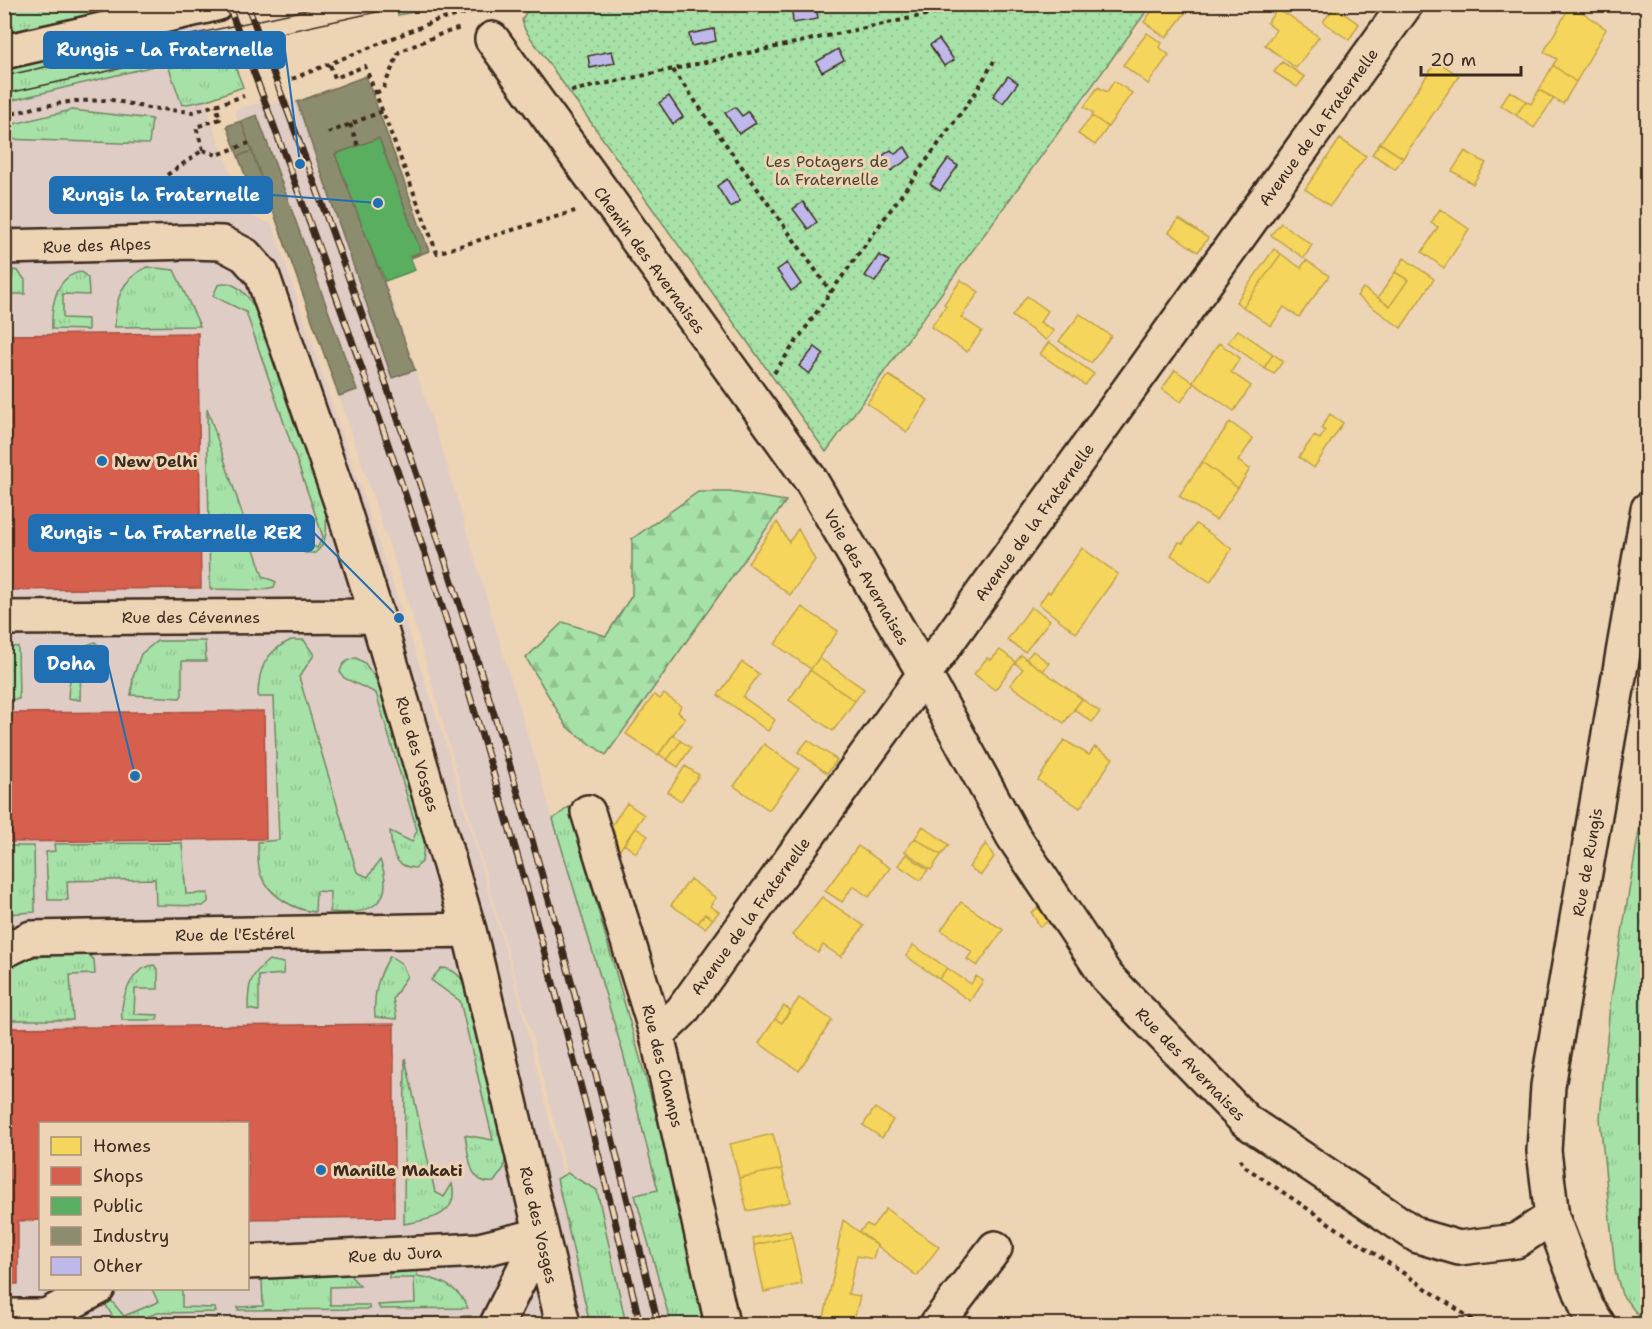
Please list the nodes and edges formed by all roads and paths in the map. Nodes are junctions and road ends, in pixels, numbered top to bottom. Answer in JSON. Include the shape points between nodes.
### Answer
{"nodes":[{"id":1,"x":216,"y":4,"type":"edge"},
{"id":2,"x":1406,"y":4,"type":"edge"},
{"id":3,"x":967,"y":6,"type":"dead end"},
{"id":4,"x":456,"y":16,"type":"dead end"},
{"id":5,"x":478,"y":33,"type":"joint"},
{"id":6,"x":4,"y":52,"type":"edge"},
{"id":7,"x":994,"y":61,"type":"dead end"},
{"id":8,"x":330,"y":65,"type":"junction"},
{"id":9,"x":672,"y":69,"type":"junction"},
{"id":10,"x":292,"y":79,"type":"dead end"},
{"id":11,"x":564,"y":92,"type":"dead end"},
{"id":12,"x":376,"y":93,"type":"junction"},
{"id":13,"x":244,"y":96,"type":"dead end"},
{"id":14,"x":216,"y":105,"type":"junction"},
{"id":15,"x":383,"y":111,"type":"junction"},
{"id":16,"x":4,"y":116,"type":"edge"},
{"id":17,"x":350,"y":124,"type":"junction"},
{"id":18,"x":328,"y":133,"type":"dead end"},
{"id":19,"x":249,"y":143,"type":"dead end"},
{"id":20,"x":358,"y":146,"type":"dead end"},
{"id":21,"x":203,"y":150,"type":"junction"},
{"id":22,"x":167,"y":175,"type":"dead end"},
{"id":23,"x":599,"y":189,"type":"junction"},
{"id":24,"x":190,"y":242,"type":"joint"},
{"id":25,"x":4,"y":247,"type":"edge"},
{"id":26,"x":831,"y":292,"type":"junction"},
{"id":27,"x":769,"y":381,"type":"dead end"},
{"id":28,"x":810,"y":479,"type":"joint"},
{"id":29,"x":1647,"y":509,"type":"edge"},
{"id":30,"x":377,"y":616,"type":"junction"},
{"id":31,"x":4,"y":618,"type":"edge"},
{"id":32,"x":925,"y":675,"type":"junction"},
{"id":33,"x":588,"y":812,"type":"dead end"},
{"id":34,"x":469,"y":930,"type":"junction"},
{"id":35,"x":4,"y":951,"type":"edge"},
{"id":36,"x":657,"y":1035,"type":"junction"},
{"id":37,"x":1246,"y":1121,"type":"junction"},
{"id":38,"x":1552,"y":1217,"type":"junction"},
{"id":39,"x":541,"y":1235,"type":"junction"},
{"id":40,"x":995,"y":1248,"type":"dead end"},
{"id":41,"x":249,"y":1262,"type":"edge"},
{"id":42,"x":94,"y":1290,"type":"edge"},
{"id":43,"x":4,"y":1316,"type":"edge"},
{"id":44,"x":497,"y":1324,"type":"edge"},
{"id":45,"x":563,"y":1324,"type":"edge"},
{"id":46,"x":722,"y":1324,"type":"edge"},
{"id":47,"x":937,"y":1324,"type":"edge"},
{"id":48,"x":1479,"y":1324,"type":"edge"},
{"id":49,"x":1598,"y":1324,"type":"edge"}],
"edges":[{"from":1,"to":6,"type":"street"},
{"from":2,"to":32,"type":"street","name":"Avenue de la Fraternelle"},
{"from":3,"to":9,"type":"path"},
{"from":4,"to":8,"type":"path"},
{"from":5,"to":12,"type":"path","via":[[441,34],[399,52],[383,89]]},
{"from":5,"to":23,"type":"street","name":"Chemin des Avernaises"},
{"from":7,"to":26,"type":"path","via":[[976,92]]},
{"from":8,"to":10,"type":"path"},
{"from":8,"to":12,"type":"path","via":[[335,78],[365,66]]},
{"from":9,"to":11,"type":"path"},
{"from":9,"to":26,"type":"path"},
{"from":12,"to":15,"type":"path"},
{"from":13,"to":14,"type":"path"},
{"from":14,"to":16,"type":"path","via":[[182,112],[112,100],[75,101]]},
{"from":14,"to":21,"type":"path","via":[[220,119],[196,127]]},
{"from":15,"to":17,"type":"path"},
{"from":15,"to":23,"type":"path","via":[[437,253]]},
{"from":17,"to":18,"type":"path"},
{"from":17,"to":20,"type":"path"},
{"from":19,"to":21,"type":"path","via":[[217,155]]},
{"from":21,"to":22,"type":"path"},
{"from":23,"to":28,"type":"street","name":"Chemin des Avernaises"},
{"from":24,"to":25,"type":"street","name":"Rue des Alpes"},
{"from":24,"to":30,"type":"street","name":"Rue des Vosges","via":[[222,243],[245,255],[262,274]]},
{"from":26,"to":27,"type":"path"},
{"from":28,"to":32,"type":"street","name":"Voie des Avernaises"},
{"from":29,"to":38,"type":"street","name":"Rue de Rungis","via":[[1548,1086],[1544,1151]]},
{"from":30,"to":31,"type":"street","name":"Rue des Cévennes"},
{"from":30,"to":34,"type":"street","name":"Rue des Vosges"},
{"from":32,"to":36,"type":"street","name":"Avenue de la Fraternelle","via":[[682,1011]]},
{"from":32,"to":37,"type":"street","name":"Rue des Avernaises","via":[[1013,836],[1107,977]]},
{"from":33,"to":36,"type":"street","name":"Rue des Champs"},
{"from":34,"to":35,"type":"street","name":"Rue de l'Estérel","via":[[31,938]]},
{"from":34,"to":39,"type":"street","name":"Rue des Vosges"},
{"from":36,"to":46,"type":"street","name":"Rue des Champs"},
{"from":37,"to":38,"type":"street","name":"Rue des Avernaises","via":[[1418,1236],[1459,1248],[1516,1240]]},
{"from":37,"to":48,"type":"path","via":[[1237,1152],[1244,1166]]},
{"from":38,"to":49,"type":"street","via":[[1587,1308]]},
{"from":39,"to":41,"type":"street","name":"Rue du Jura","via":[[479,1250]]},
{"from":39,"to":44,"type":"street"},
{"from":39,"to":45,"type":"street","name":"Rue des Vosges"},
{"from":40,"to":47,"type":"street"},
{"from":42,"to":43,"type":"street","via":[[46,1316]]}]}
